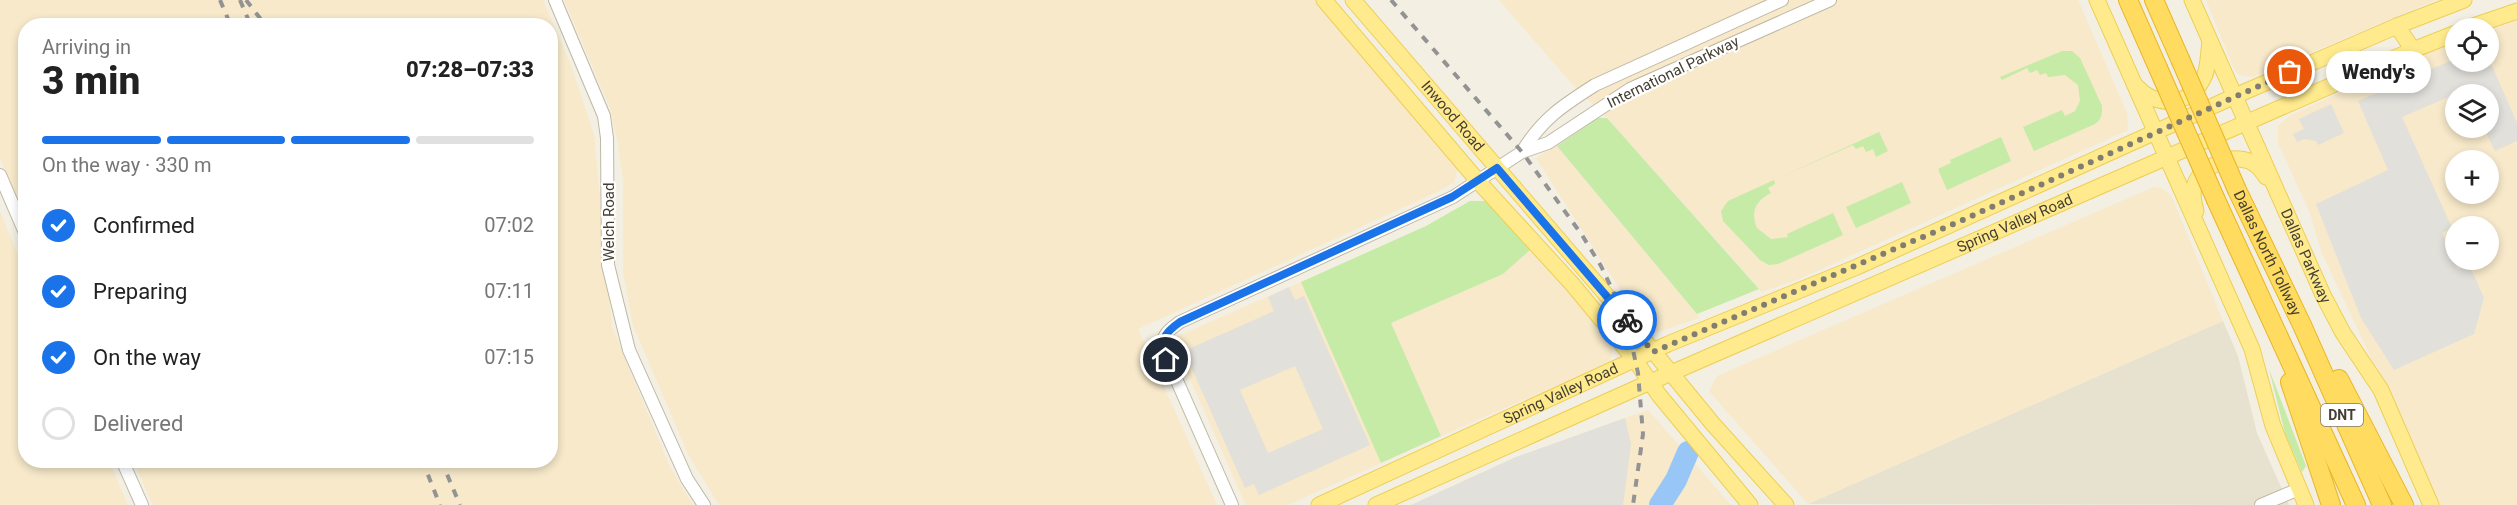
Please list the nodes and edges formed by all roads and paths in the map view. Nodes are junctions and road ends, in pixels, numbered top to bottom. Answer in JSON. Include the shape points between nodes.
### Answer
{"nodes":[{"id":1,"x":555,"y":0,"type":"edge"},
{"id":2,"x":1324,"y":0,"type":"edge"},
{"id":3,"x":1353,"y":0,"type":"edge"},
{"id":4,"x":1782,"y":0,"type":"edge"},
{"id":5,"x":1830,"y":0,"type":"edge"},
{"id":6,"x":2097,"y":0,"type":"edge"},
{"id":7,"x":2128,"y":0,"type":"edge"},
{"id":8,"x":2154,"y":0,"type":"edge"},
{"id":9,"x":2192,"y":0,"type":"edge"},
{"id":10,"x":2464,"y":0,"type":"edge"},
{"id":11,"x":2517,"y":11,"type":"edge"},
{"id":12,"x":2497,"y":18,"type":"edge"},
{"id":13,"x":2397,"y":26,"type":"junction"},
{"id":14,"x":2445,"y":37,"type":"edge"},
{"id":15,"x":2210,"y":41,"type":"junction"},
{"id":16,"x":2413,"y":50,"type":"junction"},
{"id":17,"x":2134,"y":84,"type":"junction"},
{"id":18,"x":2235,"y":96,"type":"junction"},
{"id":19,"x":2246,"y":122,"type":"junction"},
{"id":20,"x":2156,"y":133,"type":"junction"},
{"id":21,"x":1522,"y":152,"type":"junction"},
{"id":22,"x":2167,"y":159,"type":"junction"},
{"id":23,"x":1497,"y":168,"type":"junction"},
{"id":24,"x":0,"y":175,"type":"edge"},
{"id":25,"x":1478,"y":181,"type":"junction"},
{"id":26,"x":2277,"y":194,"type":"junction"},
{"id":27,"x":18,"y":216,"type":"edge"},
{"id":28,"x":2199,"y":230,"type":"junction"},
{"id":29,"x":1857,"y":267,"type":"junction"},
{"id":30,"x":1775,"y":301,"type":"junction"},
{"id":31,"x":1803,"y":316,"type":"junction"},
{"id":32,"x":2302,"y":325,"type":"junction"},
{"id":33,"x":1755,"y":337,"type":"junction"},
{"id":34,"x":2277,"y":337,"type":"junction"},
{"id":35,"x":1653,"y":352,"type":"junction"},
{"id":36,"x":1635,"y":360,"type":"junction"},
{"id":37,"x":1671,"y":373,"type":"junction"},
{"id":38,"x":1650,"y":383,"type":"junction"},
{"id":39,"x":126,"y":468,"type":"edge"},
{"id":40,"x":1391,"y":472,"type":"junction"},
{"id":41,"x":2299,"y":489,"type":"junction"},
{"id":42,"x":1401,"y":494,"type":"junction"},
{"id":43,"x":142,"y":505,"type":"edge"},
{"id":44,"x":704,"y":505,"type":"edge"},
{"id":45,"x":1232,"y":505,"type":"edge"},
{"id":46,"x":1319,"y":505,"type":"edge"},
{"id":47,"x":1376,"y":505,"type":"edge"},
{"id":48,"x":1750,"y":505,"type":"edge"},
{"id":49,"x":1786,"y":505,"type":"edge"},
{"id":50,"x":2261,"y":505,"type":"edge"},
{"id":51,"x":2306,"y":505,"type":"edge"},
{"id":52,"x":2331,"y":505,"type":"edge"},
{"id":53,"x":2356,"y":505,"type":"edge"},
{"id":54,"x":2382,"y":505,"type":"edge"},
{"id":55,"x":2404,"y":505,"type":"edge"},
{"id":56,"x":2431,"y":505,"type":"edge"}],
"edges":[{"from":1,"to":44,"type":"street","name":"Welch Road","via":[[604,116],[608,147],[608,265],[626,342],[645,392],[687,479]]},
{"from":2,"to":25,"type":"main road","name":"Inwood Road"},
{"from":3,"to":23,"type":"main road","name":"Inwood Road"},
{"from":4,"to":21,"type":"street","name":"International Parkway","via":[[1595,86],[1536,129]]},
{"from":5,"to":21,"type":"street","name":"International Parkway","via":[[1630,89],[1548,143]]},
{"from":6,"to":17,"type":"main road"},
{"from":7,"to":34,"type":"highway","name":"Dallas North Tollway","number":"DNT","bridge":true},
{"from":8,"to":32,"type":"highway","name":"Dallas North Tollway","number":"DNT","bridge":true},
{"from":9,"to":15,"type":"main road","name":"Dallas Parkway"},
{"from":10,"to":13,"type":"main road","name":"Spring Valley Road"},
{"from":11,"to":12,"type":"main road"},
{"from":13,"to":16,"type":"main road"},
{"from":13,"to":18,"type":"main road","name":"Spring Valley Road"},
{"from":14,"to":16,"type":"main road","name":"Spring Valley Road"},
{"from":15,"to":17,"type":"main road","via":[[2205,76],[2182,99],[2157,101]]},
{"from":15,"to":18,"type":"main road","name":"Dallas Parkway"},
{"from":16,"to":19,"type":"main road","name":"Spring Valley Road"},
{"from":17,"to":20,"type":"main road"},
{"from":18,"to":19,"type":"main road","name":"Dallas Parkway"},
{"from":18,"to":20,"type":"main road","name":"Spring Valley Road"},
{"from":19,"to":22,"type":"main road","name":"Spring Valley Road"},
{"from":19,"to":26,"type":"main road","name":"Dallas Parkway"},
{"from":20,"to":22,"type":"main road"},
{"from":20,"to":29,"type":"main road","name":"Spring Valley Road"},
{"from":21,"to":23,"type":"street","name":"International Parkway"},
{"from":22,"to":28,"type":"main road"},
{"from":22,"to":31,"type":"main road","name":"Spring Valley Road"},
{"from":23,"to":25,"type":"street","name":"International Parkway"},
{"from":23,"to":35,"type":"main road","name":"Inwood Road"},
{"from":24,"to":27,"type":"street"},
{"from":25,"to":36,"type":"main road","name":"Inwood Road"},
{"from":25,"to":45,"type":"street","name":"International Parkway","via":[[1452,197],[1168,330],[1162,347]]},
{"from":26,"to":28,"type":"main road","via":[[2259,167],[2251,162],[2220,163],[2201,174],[2194,187]]},
{"from":26,"to":56,"type":"main road","name":"Dallas Parkway","via":[[2343,333],[2381,390]]},
{"from":28,"to":41,"type":"main road","via":[[2252,349],[2273,426]]},
{"from":29,"to":30,"type":"main road","name":"Spring Valley Road"},
{"from":29,"to":31,"type":"main road","via":[[1807,299]]},
{"from":30,"to":33,"type":"main road","via":[[1776,316],[1762,324]]},
{"from":30,"to":35,"type":"main road","name":"Spring Valley Road"},
{"from":31,"to":33,"type":"main road","name":"Spring Valley Road"},
{"from":32,"to":54,"type":"highway","name":"Dallas North Tollway","number":"DNT"},
{"from":32,"to":55,"type":"highway","via":[[2327,356]]},
{"from":33,"to":37,"type":"main road","name":"Spring Valley Road"},
{"from":34,"to":52,"type":"highway"},
{"from":34,"to":53,"type":"highway","name":"Dallas North Tollway","number":"DNT"},
{"from":35,"to":36,"type":"main road","name":"Spring Valley Road"},
{"from":35,"to":37,"type":"main road","name":"Inwood Road"},
{"from":36,"to":38,"type":"main road","name":"Inwood Road"},
{"from":36,"to":40,"type":"main road","name":"Spring Valley Road"},
{"from":37,"to":38,"type":"main road","name":"Spring Valley Road"},
{"from":37,"to":49,"type":"main road","name":"Inwood Road"},
{"from":38,"to":42,"type":"main road","name":"Spring Valley Road"},
{"from":38,"to":48,"type":"main road","name":"Inwood Road"},
{"from":39,"to":43,"type":"street"},
{"from":40,"to":42,"type":"main road"},
{"from":40,"to":46,"type":"main road","name":"Spring Valley Road"},
{"from":41,"to":50,"type":"street"},
{"from":41,"to":51,"type":"main road"},
{"from":42,"to":47,"type":"main road","name":"Spring Valley Road"}]}
